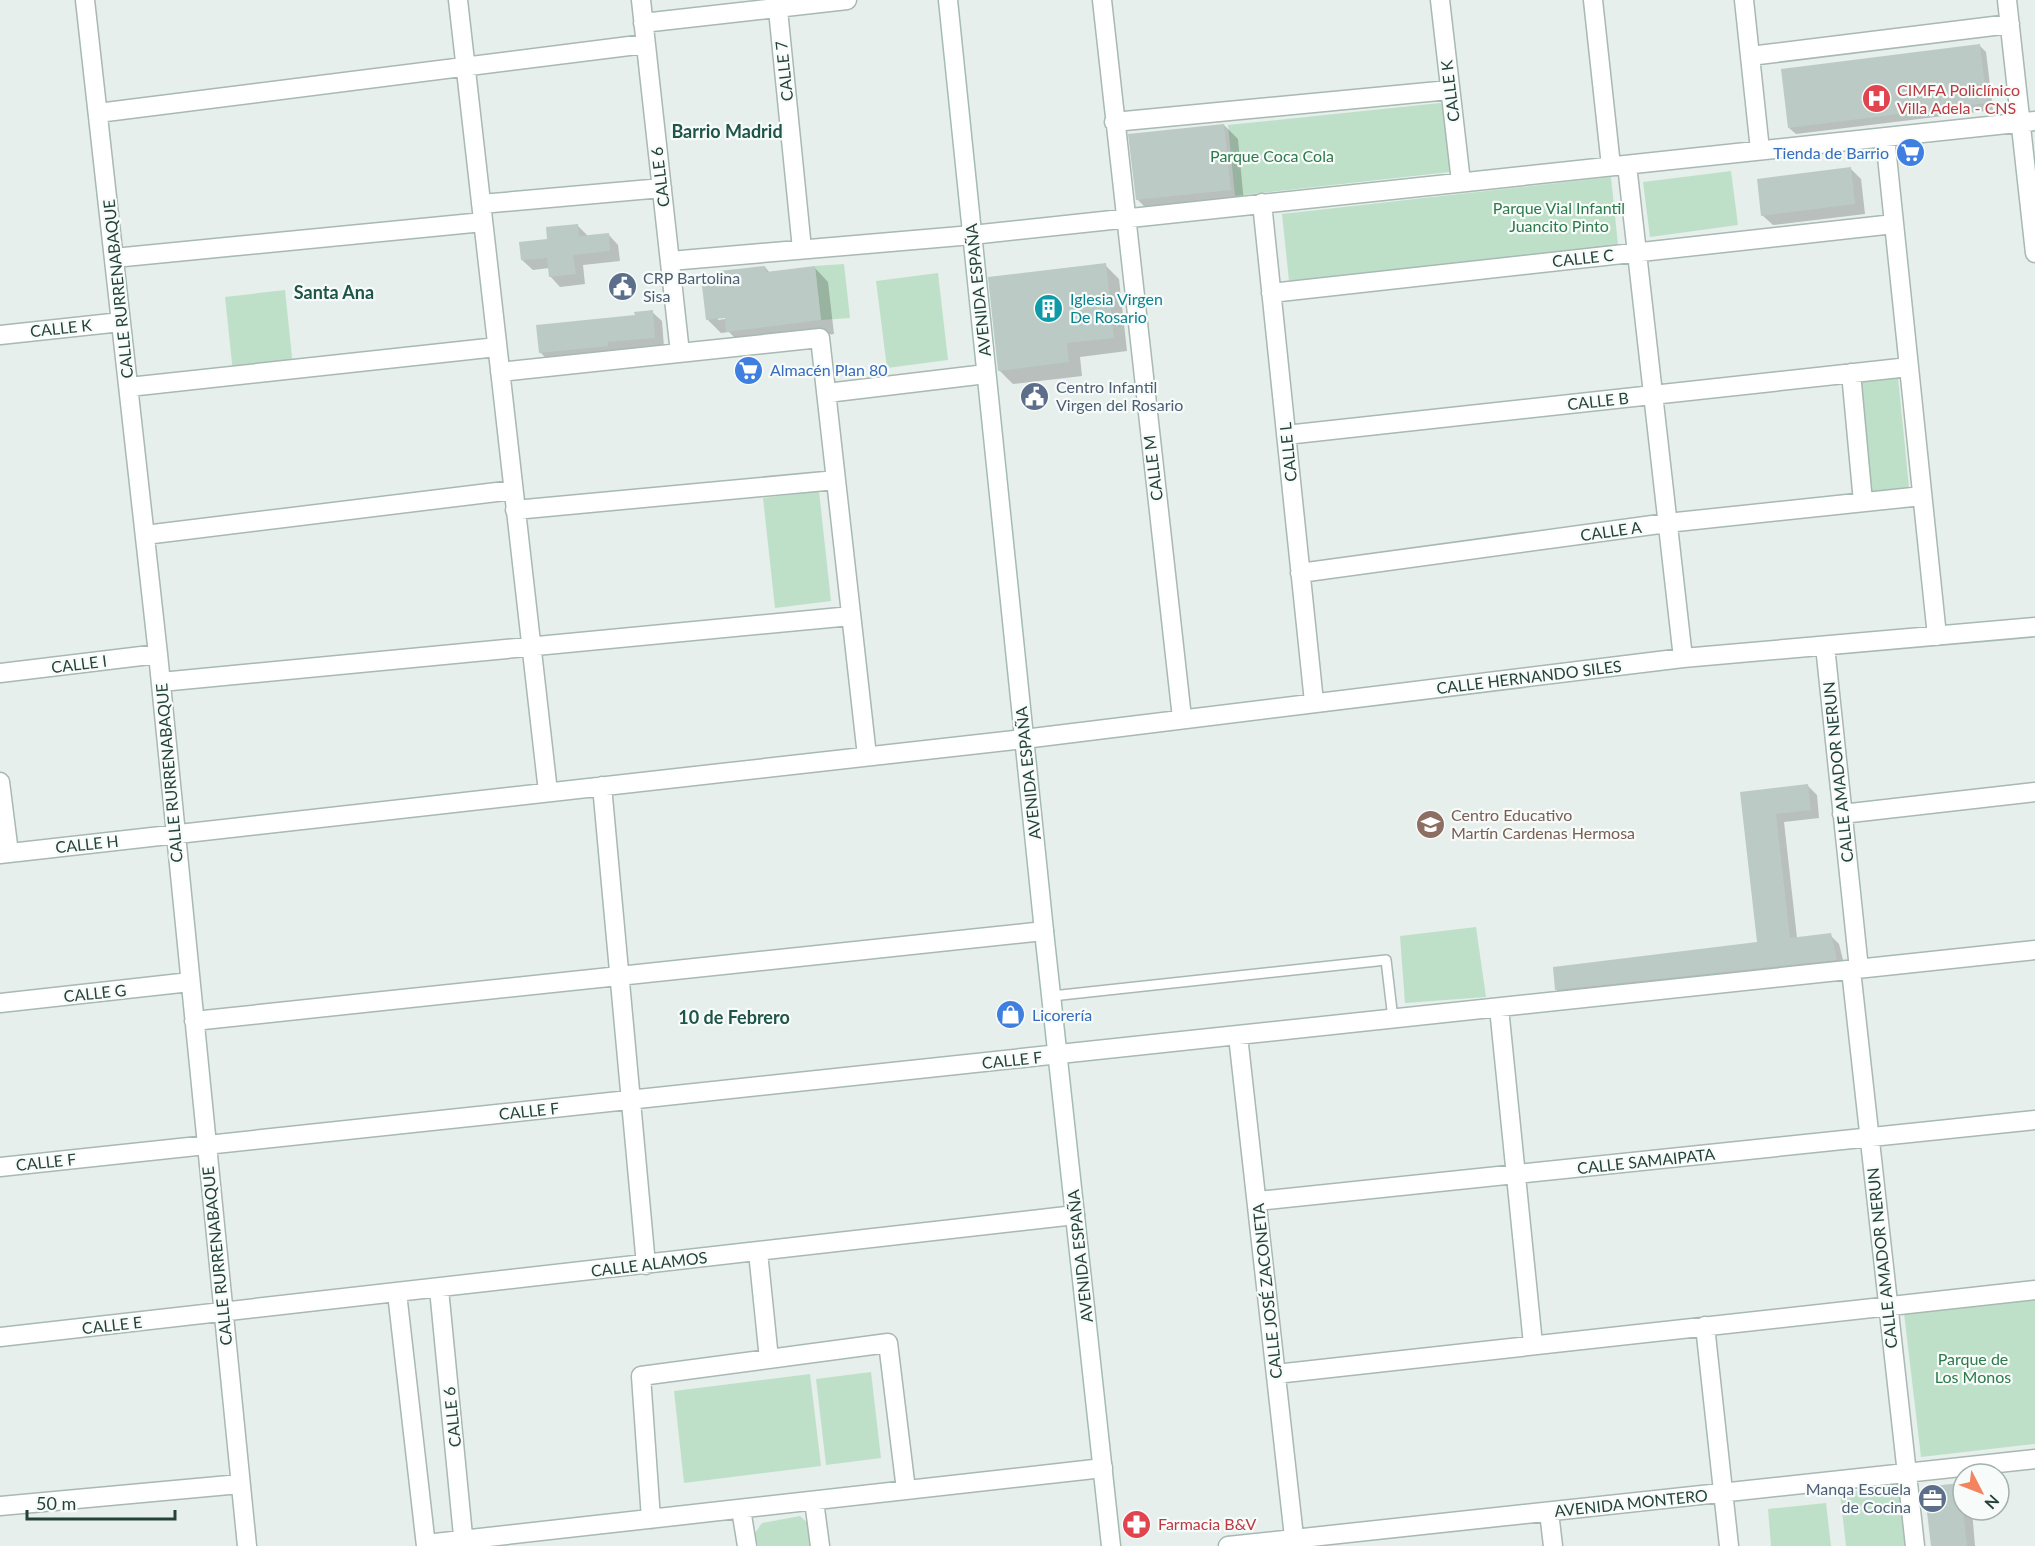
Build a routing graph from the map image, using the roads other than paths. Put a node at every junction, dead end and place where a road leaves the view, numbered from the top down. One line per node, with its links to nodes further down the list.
1 (85, 0): 18 (street, CALLE RURRENABAQUE)
2 (458, 0): 16 (street)
3 (641, 0): 12 (street, CALLE 6)
4 (848, 0): 11 (street)
5 (948, 0): 30 (street, AVENIDA ESPAÑA)
6 (1102, 0): 19 (street, CALLE M)
7 (1440, 0): 17 (street, CALLE K)
8 (1593, 0): 23 (street)
9 (1744, 0): 15 (street)
10 (2007, 0): 13 (street)
11 (778, 4): 12 (street); 31 (street, CALLE 7)
12 (643, 23): 14 (street, CALLE 6)
13 (2010, 24): 15 (street); 20 (street)
14 (645, 44): 16 (street); 25 (street, CALLE 6)
15 (1750, 56): 22 (street)
16 (465, 65): 18 (street); 27 (street)
17 (1449, 90): 19 (street); 24 (street, CALLE K)
18 (98, 113): 34 (street, CALLE RURRENABAQUE)
19 (1114, 122): 28 (street, CALLE M)
20 (2028, 122): 21 (street); 33 (street)
21 (1885, 137): 22 (street); 29 (street)
22 (1760, 150): 23 (street)
23 (1619, 166): 24 (street); 32 (street)
24 (1461, 182): 26 (street)
25 (662, 188): 27 (street); 35 (street, CALLE 6)
26 (1262, 203): 28 (street); 36 (street, CALLE L)
27 (482, 213): 34 (street); 39 (street)
28 (1124, 218): 30 (street); 67 (street, CALLE M)
29 (1894, 224): 32 (street, CALLE C); 41 (street)
30 (972, 235): 31 (street); 44 (street, AVENIDA ESPAÑA)
31 (802, 249): 35 (street)
32 (1636, 252): 36 (street, CALLE C); 47 (street)
33 (2035, 253)
34 (114, 258): 37 (street, CALLE RURRENABAQUE)
35 (670, 261): 40 (street, CALLE 6)
36 (1271, 293): 48 (street, CALLE L)
37 (121, 322): 38 (street, CALLE K); 45 (street, CALLE RURRENABAQUE)
38 (0, 335)
39 (497, 347): 42 (street); 45 (street)
40 (680, 353): 42 (street); 46 (street)
41 (1909, 367): 43 (street, CALLE B); 51 (street)
42 (500, 372): 50 (street)
43 (1851, 373): 47 (street, CALLE B); 52 (street)
44 (986, 374): 46 (street); 68 (street, AVENIDA ESPAÑA)
45 (129, 387): 55 (street, CALLE RURRENABAQUE)
46 (826, 393): 49 (street)
47 (1653, 395): 48 (street, CALLE B); 54 (street)
48 (1286, 435): 56 (street, CALLE L)
49 (836, 480): 53 (street); 57 (street)
50 (513, 490): 53 (street); 55 (street)
51 (1922, 496): 52 (street, CALLE A); 59 (street)
52 (1863, 502): 54 (street, CALLE A)
53 (515, 510): 60 (street)
54 (1667, 523): 56 (street, CALLE A); 63 (street)
55 (145, 535): 62 (street, CALLE RURRENABAQUE)
56 (1300, 573): 66 (street, CALLE L)
57 (851, 616): 60 (street); 69 (street)
58 (2035, 627): 59 (street, CALLE HERNANDO SILES)
59 (1937, 636): 61 (street, CALLE HERNANDO SILES)
60 (531, 646): 65 (street); 72 (street)
61 (1825, 646): 63 (street, CALLE HERNANDO SILES); 74 (street, CALLE AMADOR NERUN)
62 (158, 654): 64 (street, CALLE I); 65 (street, CALLE RURRENABAQUE)
63 (1683, 658): 66 (street, CALLE HERNANDO SILES)
64 (0, 673)
65 (161, 682): 75 (street, CALLE RURRENABAQUE)
66 (1314, 702): 67 (street, CALLE HERNANDO SILES)
67 (1182, 718): 68 (street, CALLE HERNANDO SILES)
68 (1024, 739): 69 (street, CALLE HERNANDO SILES); 77 (street, AVENIDA ESPAÑA)
69 (867, 756): 71 (street, CALLE HERNANDO SILES)
70 (0, 782): 76 (street)
71 (602, 786): 72 (street, CALLE H); 80 (street)
72 (548, 792): 75 (street, CALLE H)
73 (2035, 792): 74 (street)
74 (1842, 814): 79 (street, CALLE AMADOR NERUN)
75 (175, 834): 76 (street, CALLE H); 81 (street, CALLE RURRENABAQUE)
76 (4, 853)
77 (1044, 931): 80 (street); 82 (street, AVENIDA ESPAÑA)
78 (2035, 950): 79 (street, CALLE F)
79 (1855, 970): 84 (street, CALLE F); 91 (street, CALLE AMADOR NERUN)
80 (619, 976): 86 (street); 89 (street)
81 (190, 982): 83 (street, CALLE G); 86 (street, CALLE RURRENABAQUE)
82 (1052, 996): 85 (lane); 88 (street, AVENIDA ESPAÑA)
83 (0, 1003)
84 (1499, 1008): 85 (street, CALLE F); 94 (street)
85 (1393, 1019): 87 (street, CALLE F)
86 (194, 1021): 92 (street, CALLE RURRENABAQUE)
87 (1238, 1036): 88 (street, CALLE F); 95 (street, CALLE JOSÉ ZACONETA)
88 (1058, 1055): 89 (street, CALLE F); 96 (street, AVENIDA ESPAÑA)
89 (631, 1101): 92 (street, CALLE F); 98 (street)
90 (2035, 1120): 91 (street, CALLE SAMAIPATA)
91 (1869, 1138): 94 (street, CALLE SAMAIPATA); 102 (street, CALLE AMADOR NERUN)
92 (206, 1145): 93 (street, CALLE F); 103 (street, CALLE RURRENABAQUE)
93 (0, 1167)
94 (1516, 1174): 95 (street, CALLE SAMAIPATA); 106 (street)
95 (1258, 1201): 108 (street, CALLE JOSÉ ZACONETA)
96 (1075, 1215): 97 (street, CALLE ALAMOS); 110 (street, AVENIDA ESPAÑA)
97 (758, 1252): 98 (street, CALLE ALAMOS); 107 (street)
98 (646, 1265): 99 (street, CALLE ALAMOS)
99 (439, 1289): 101 (street, CALLE ALAMOS); 121 (street, CALLE 6)
100 (2035, 1290): 102 (street)
101 (397, 1293): 103 (street, CALLE ALAMOS); 122 (street)
102 (1888, 1306): 104 (street); 111 (street, CALLE AMADOR NERUN)
103 (223, 1314): 105 (street, CALLE E); 112 (street, CALLE RURRENABAQUE)
104 (1705, 1326): 106 (street); 114 (street)
105 (0, 1337)
106 (1533, 1344): 108 (street)
107 (769, 1359): 113 (street); 119 (street)
108 (1276, 1374): 120 (street, CALLE JOSÉ ZACONETA)
109 (2035, 1459): 111 (street, AVENIDA MONTERO)
110 (1102, 1468): 113 (street); 126 (street, AVENIDA ESPAÑA)
111 (1906, 1473): 114 (street, AVENIDA MONTERO); 130 (street, CALLE AMADOR NERUN)
112 (240, 1484): 116 (street); 123 (street, CALLE RURRENABAQUE)
113 (906, 1491): 115 (street)
114 (1722, 1493): 118 (street, AVENIDA MONTERO); 129 (street)
115 (814, 1501): 117 (street); 125 (street)
116 (0, 1506)
117 (741, 1509): 119 (street); 124 (street)
118 (1549, 1512): 120 (street, AVENIDA MONTERO); 128 (street)
119 (651, 1519): 121 (street)
120 (1294, 1542): 127 (street, AVENIDA MONTERO)
121 (464, 1543): 122 (street)
122 (426, 1545)
123 (247, 1546)
124 (747, 1546)
125 (820, 1546)
126 (1111, 1546)
127 (1228, 1546)
128 (1553, 1546)
129 (1729, 1546)
130 (1915, 1546)

